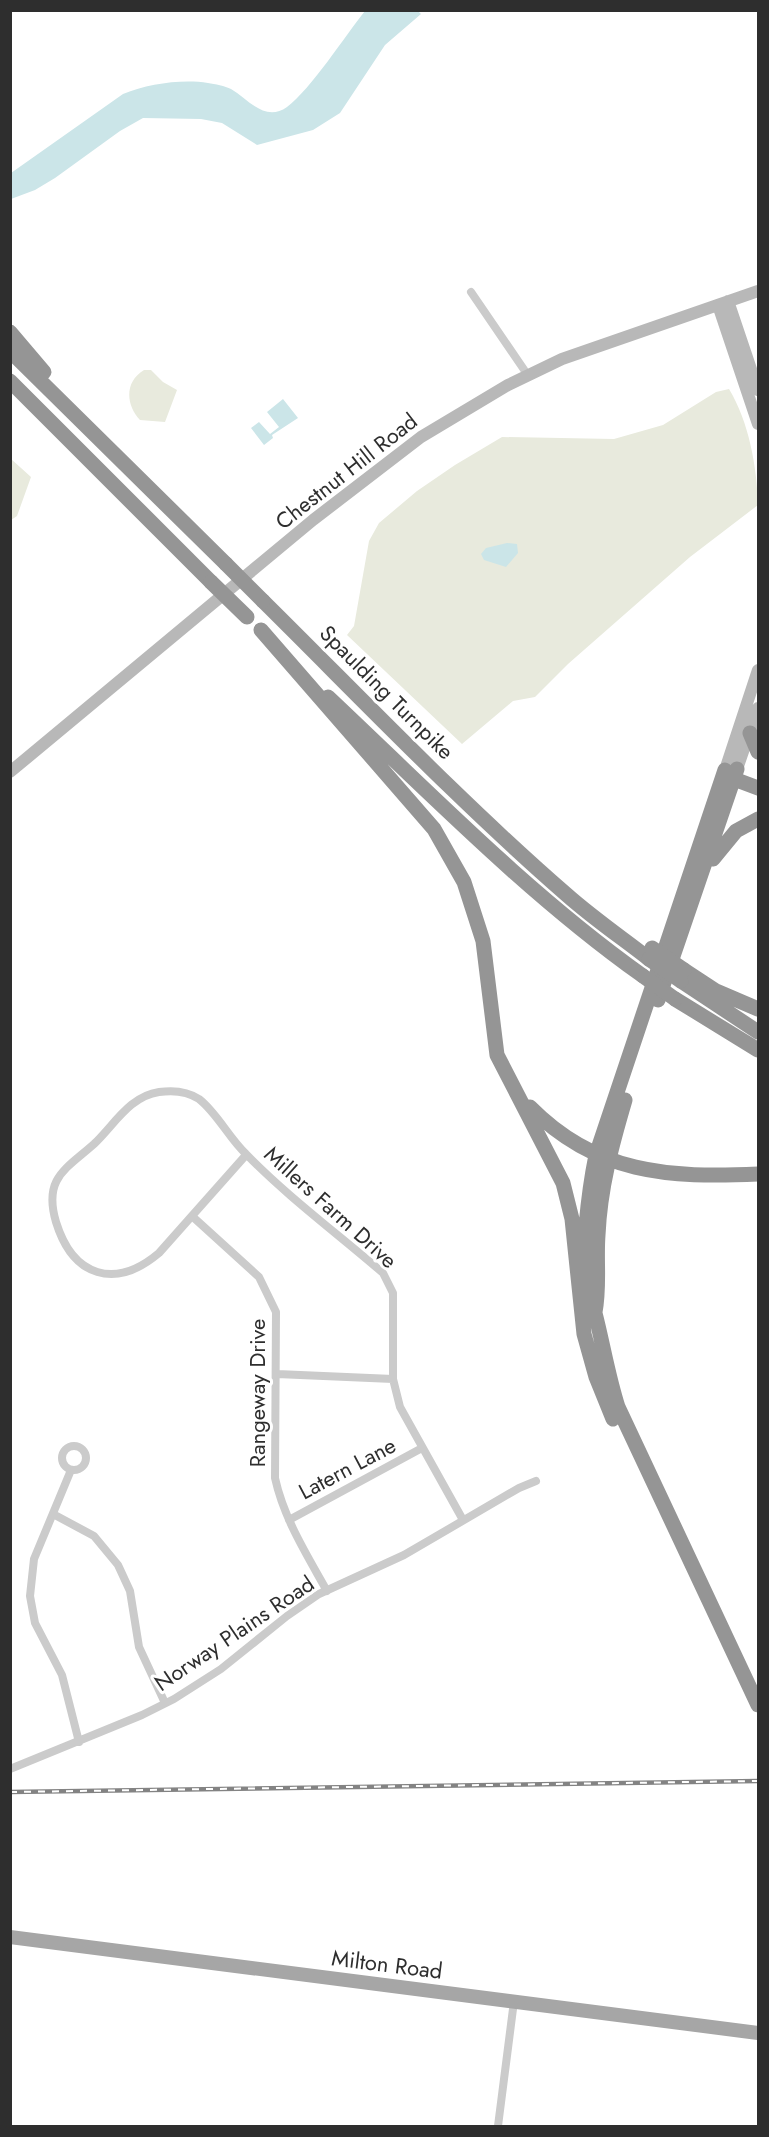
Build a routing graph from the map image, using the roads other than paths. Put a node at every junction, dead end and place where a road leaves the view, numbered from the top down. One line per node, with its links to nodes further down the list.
1 (759, 291): 3 (street, Chestnut Hill Road)
2 (471, 292): 6 (street)
3 (723, 303): 6 (street, Chestnut Hill Road); 8 (street); 9 (street)
4 (10, 332): 10 (highway)
5 (10, 351): 10 (highway, Spaulding Turnpike)
6 (527, 374): 16 (street, Chestnut Hill Road)
7 (10, 381): 11 (highway, Spaulding Turnpike, bridge)
8 (759, 390)
9 (759, 424)
10 (106, 446): 22 (highway, Spaulding Turnpike, bridge)
11 (261, 630): 25 (highway, Spaulding Turnpike, bridge); 26 (highway)
12 (759, 670): 17 (street)
13 (759, 708): 14 (street)
14 (750, 733): 15 (highway); 17 (street)
15 (759, 752)
16 (10, 772)
17 (732, 773): 18 (highway); 19 (highway); 21 (highway); 28 (highway)
18 (759, 777)
19 (759, 788)
20 (759, 819): 21 (highway)
21 (692, 902): 28 (highway)
22 (683, 975): 23 (highway); 24 (highway, Spaulding Turnpike)
23 (759, 1009)
24 (759, 1032)
25 (759, 1050)
26 (514, 1090): 28 (highway); 33 (highway)
27 (246, 1155): 30 (street, Millers Farm Drive); 30 (street, Millers Farm Drive); 32 (street, Millers Farm Drive)
28 (602, 1157): 29 (highway); 33 (highway)
29 (759, 1174)
30 (193, 1217): 31 (street, Rangeway Drive)
31 (277, 1374): 32 (street); 38 (street, Rangeway Drive)
32 (393, 1379): 34 (street, Millers Farm Drive)
33 (631, 1436): 42 (highway)
34 (422, 1448): 38 (street, Latern Lane); 39 (street, Millers Farm Drive)
35 (71, 1470): 37 (street)
36 (536, 1481): 39 (street, Norway Plains Road)
37 (53, 1514): 41 (street); 43 (street)
38 (289, 1520): 40 (street, Rangeway Drive)
39 (463, 1520): 40 (street, Norway Plains Road)
40 (327, 1591): 41 (street, Norway Plains Road)
41 (165, 1703): 43 (street, Norway Plains Road)
42 (759, 1705)
43 (79, 1742): 44 (street, Norway Plains Road)
44 (10, 1769)
45 (10, 1937): 46 (main road, Milton Road)
46 (514, 2001): 47 (main road, Milton Road); 48 (street)
47 (759, 2033)
48 (498, 2127)

